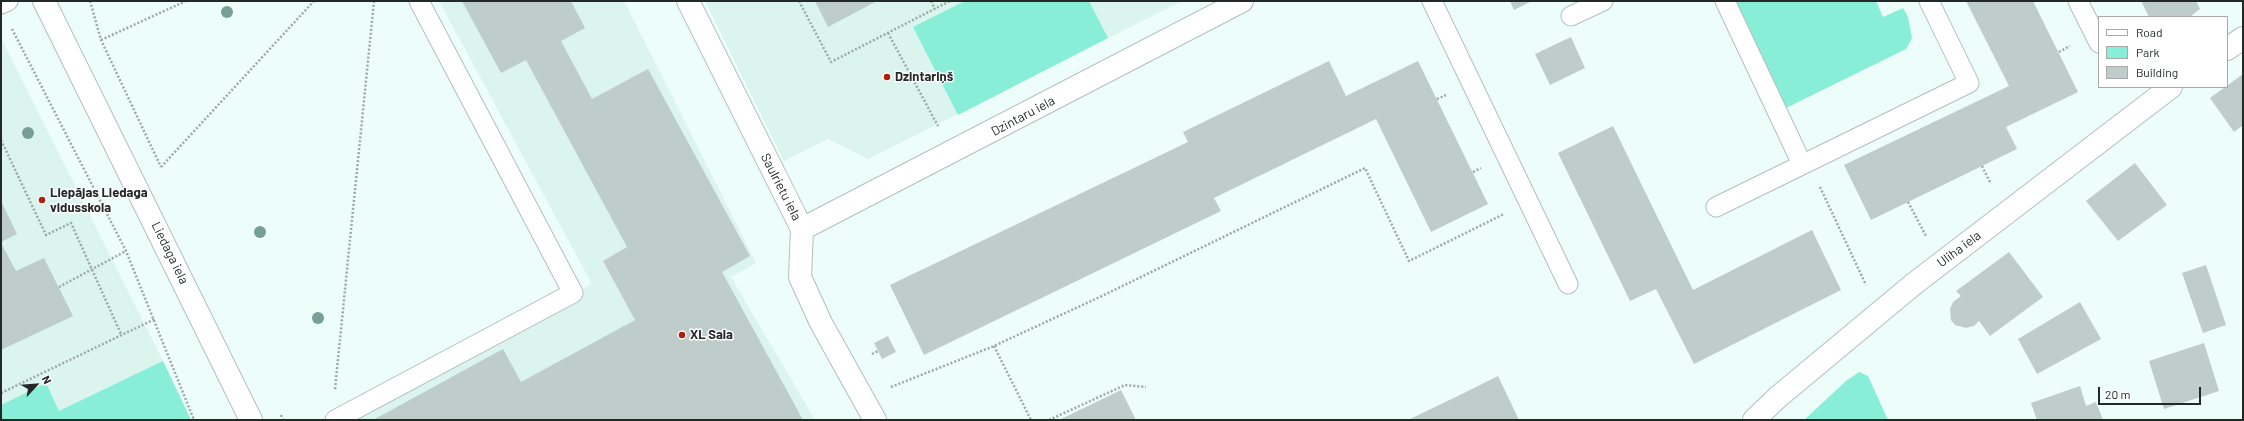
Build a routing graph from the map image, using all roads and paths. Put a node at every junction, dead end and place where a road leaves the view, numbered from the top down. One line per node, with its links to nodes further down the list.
1 (8, 1): 18 (lane)
2 (44, 1): 56 (street, Liedaga iela)
3 (90, 1): 24 (path)
4 (186, 1): 24 (path)
5 (314, 1): 32 (path)
6 (374, 1): 53 (path)
7 (419, 1): 58 (lane)
8 (688, 1): 38 (street, Saulrietu iela)
9 (800, 1): 22 (path)
10 (931, 1): 19 (path)
11 (950, 1): 19 (path)
12 (1432, 1): 35 (lane)
13 (1603, 1): 20 (lane)
14 (1725, 1): 30 (lane)
15 (1929, 1): 30 (lane)
16 (2078, 1): 25 (lane)
17 (1240, 2): 38 (street, Dzintaru iela)
18 (1, 4)
19 (935, 9): 22 (path)
20 (1571, 16)
21 (11, 28): 40 (path)
22 (888, 33): 28 (path)
23 (2243, 38): 26 (street)
24 (101, 40): 32 (path)
25 (2098, 41)
26 (2228, 48)
27 (2170, 88): 62 (street, Uliha iela)
28 (940, 131)
29 (1, 140): 41 (path)
30 (1805, 162): 37 (lane); 43 (path)
31 (1982, 166): 34 (path)
32 (161, 167): 33 (path)
33 (164, 174)
34 (1991, 184)
35 (1528, 202): 42 (lane); 47 (path)
36 (1908, 202): 39 (path)
37 (1716, 207)
38 (802, 229): 59 (street, Saulrietu iela)
39 (1926, 236)
40 (126, 251): 41 (path); 45 (path)
41 (92, 268): 44 (path); 46 (path)
42 (1568, 284)
43 (1866, 286)
44 (59, 287)
45 (154, 319): 46 (path); 55 (path)
46 (122, 334): 52 (path)
47 (994, 346): 50 (path); 60 (path)
48 (878, 351): 49 (path)
49 (872, 354)
50 (891, 387)
51 (1146, 388): 61 (path)
52 (1, 393)
53 (334, 396)
54 (280, 413): 57 (path)
55 (194, 420)
56 (251, 420)
57 (283, 420)
58 (334, 420)
59 (875, 420)
60 (1030, 420)
61 (1049, 420)
62 (1754, 420)

